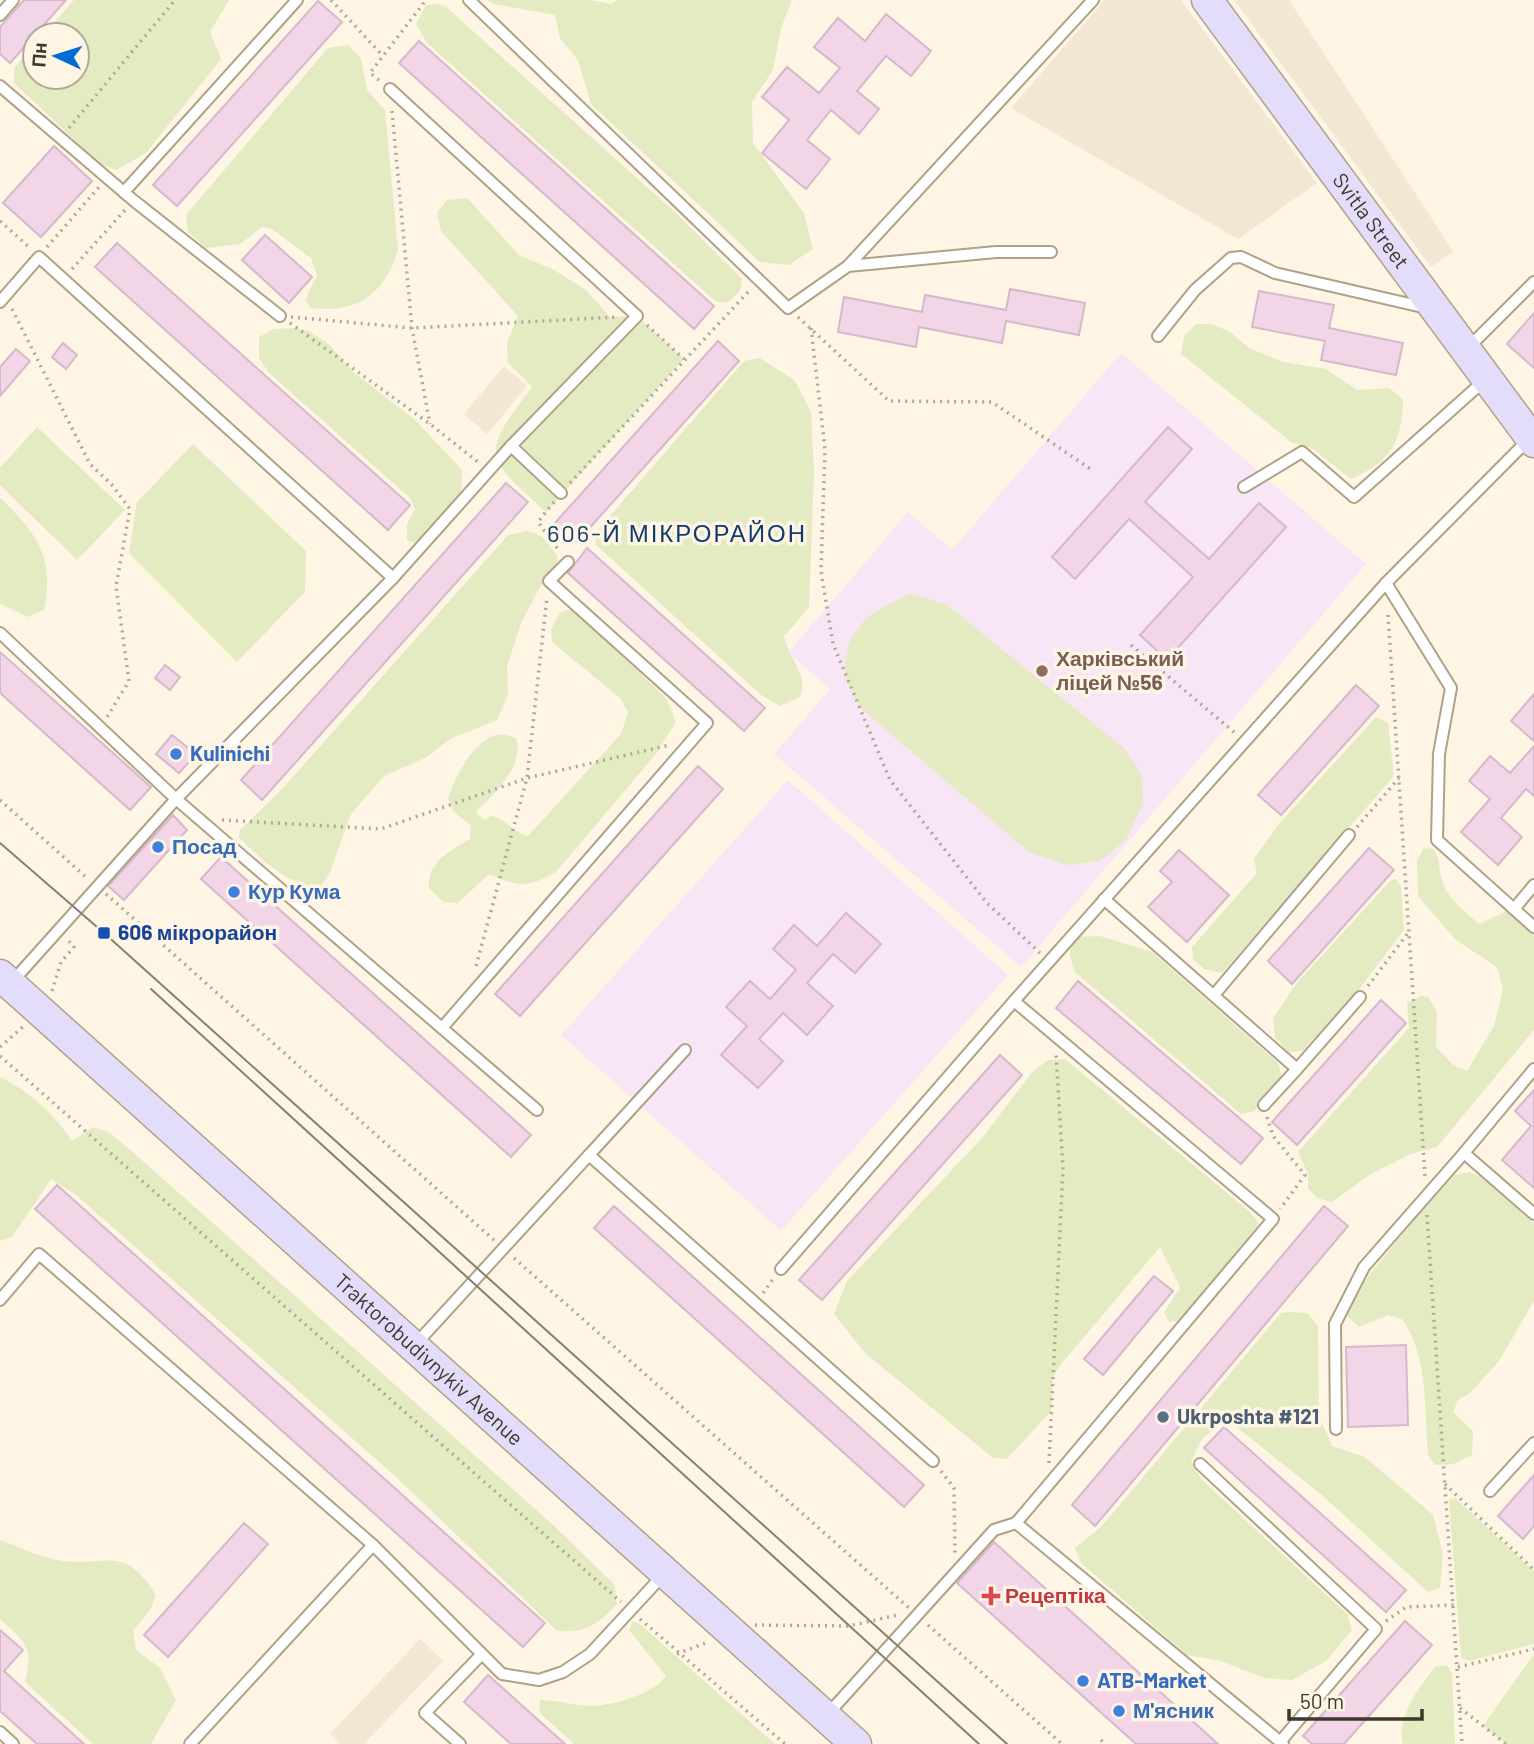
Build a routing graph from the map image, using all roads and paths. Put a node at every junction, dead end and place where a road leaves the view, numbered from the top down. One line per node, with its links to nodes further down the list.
1 (13, 0): 9 (lane)
2 (175, 0): 13 (path)
3 (297, 0): 15 (lane)
4 (331, 0): 10 (path)
5 (426, 0): 10 (path)
6 (469, 0): 22 (lane)
7 (1093, 0): 20 (lane)
8 (1207, 0): 26 (main road, Svitla Street)
9 (0, 15)
10 (383, 56): 12 (path)
11 (0, 86): 13 (lane)
12 (390, 89): 28 (lane); 29 (path)
13 (61, 138): 14 (lane)
14 (107, 178): 15 (lane); 19 (path)
15 (124, 192): 16 (lane)
16 (133, 200): 21 (path); 27 (lane)
17 (0, 221): 19 (path)
18 (1051, 252): 20 (lane)
19 (39, 257): 21 (lane); 24 (lane)
20 (848, 267): 25 (lane)
21 (64, 279): 43 (lane)
22 (760, 281): 25 (lane); 33 (path)
23 (1534, 282): 32 (lane)
24 (4, 298): 48 (path)
25 (788, 308): 30 (path)
26 (1437, 311): 31 (lane); 32 (main road, Svitla Street)
27 (280, 316): 29 (path); 35 (path)
28 (637, 316): 29 (path); 33 (path); 37 (lane)
29 (412, 328): 35 (path)
30 (811, 328): 39 (path); 64 (path)
31 (1158, 337)
32 (1466, 350): 34 (main road, Svitla Street)
33 (684, 359): 41 (path)
34 (1487, 378): 36 (main road, Svitla Street); 40 (lane)
35 (430, 424): 38 (path)
36 (1533, 438): 45 (lane)
37 (511, 446): 38 (lane); 41 (lane)
38 (488, 470): 43 (lane)
39 (1092, 470)
40 (1244, 486)
41 (561, 493): 42 (path)
42 (568, 562): 44 (lane)
43 (393, 578): 53 (lane)
44 (549, 582): 49 (lane); 51 (path)
45 (1386, 583): 50 (lane); 52 (path); 60 (lane)
46 (0, 633): 48 (lane)
47 (1131, 645): 50 (path)
48 (101, 728): 53 (lane)
49 (692, 740): 51 (path); 68 (lane)
50 (1245, 741): 59 (lane)
51 (527, 778): 55 (path); 68 (path)
52 (1399, 778): 56 (path); 63 (path)
53 (176, 799): 55 (lane); 58 (lane)
54 (0, 800): 58 (path)
55 (199, 818): 72 (lane)
56 (1349, 835): 66 (lane)
57 (1534, 884): 60 (lane)
58 (97, 887): 62 (lane); 86 (path)
59 (1104, 899): 64 (lane); 66 (lane)
60 (1514, 909): 61 (lane)
61 (1534, 928)
62 (58, 930): 65 (lane); 70 (path)
63 (1409, 932): 67 (path); 83 (path)
64 (1048, 961): 69 (lane)
65 (5, 979): 90 (main road, Traktorobudivnykiv Avenue)
66 (1214, 995): 77 (lane)
67 (1360, 997): 77 (lane)
68 (467, 999): 72 (lane)
69 (1014, 1000): 73 (lane); 87 (lane)
70 (49, 1003)
71 (26, 1024): 74 (path)
72 (442, 1028): 80 (lane)
73 (1055, 1035): 85 (lane); 96 (path)
74 (0, 1047)
75 (685, 1050): 82 (lane)
76 (0, 1056): 104 (path)
77 (1297, 1069): 79 (lane)
78 (1534, 1069): 81 (lane)
79 (1264, 1105): 85 (path)
80 (537, 1110)
81 (1464, 1153): 83 (lane); 84 (lane)
82 (589, 1155): 86 (lane); 89 (lane)
83 (1426, 1197): 91 (lane); 95 (path)
84 (1534, 1214)
85 (1273, 1219): 96 (lane)
86 (503, 1248): 90 (lane); 106 (path)
87 (780, 1269): 89 (path)
88 (0, 1300): 99 (lane)
89 (755, 1303): 93 (lane)
90 (413, 1347): 102 (main road, Traktorobudivnykiv Avenue)
91 (1336, 1429)
92 (1534, 1443): 97 (lane)
93 (933, 1461): 101 (path)
94 (1200, 1464): 107 (lane)
95 (1445, 1484): 100 (path); 103 (path)
96 (1048, 1485): 98 (lane)
97 (1490, 1491)
98 (1016, 1523): 101 (lane); 116 (lane)
99 (373, 1545): 111 (lane); 118 (lane)
100 (1534, 1570)
101 (955, 1573): 105 (lane)
102 (664, 1574): 104 (lane); 114 (main road, Traktorobudivnykiv Avenue)
103 (1454, 1605): 107 (path); 112 (path)
104 (630, 1610): 110 (path); 111 (lane)
105 (917, 1615): 114 (lane); 122 (path)
106 (750, 1627)
107 (1376, 1629): 116 (lane)
108 (716, 1639): 110 (path)
109 (1534, 1649): 112 (path)
110 (677, 1654): 120 (path)
111 (480, 1656): 119 (lane)
112 (1458, 1667): 113 (path)
113 (1460, 1708): 123 (path); 124 (path)
114 (825, 1717): 121 (main road, Traktorobudivnykiv Avenue)
115 (0, 1732): 117 (lane)
116 (1281, 1743)
117 (13, 1744)
118 (190, 1744)
119 (460, 1744)
120 (785, 1744)
121 (856, 1744)
122 (1062, 1744)
123 (1462, 1744)
124 (1506, 1744)

